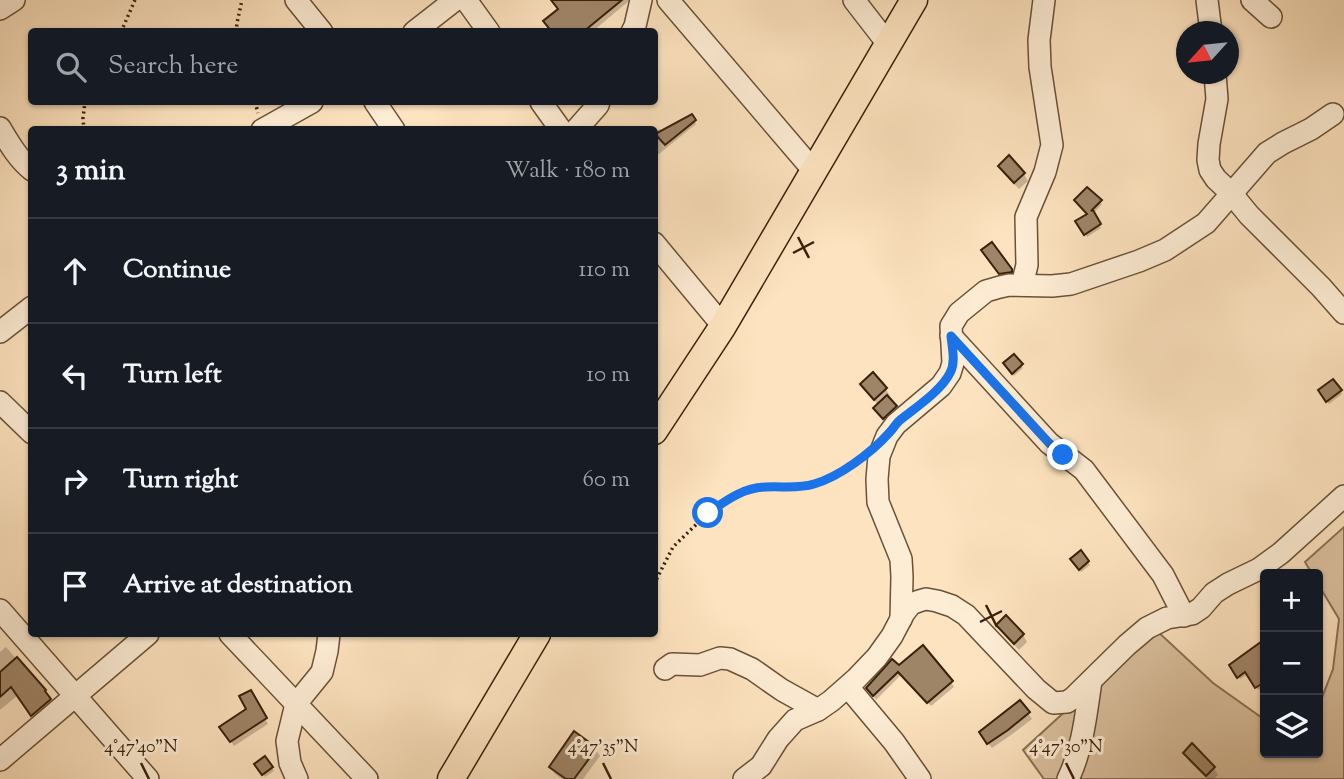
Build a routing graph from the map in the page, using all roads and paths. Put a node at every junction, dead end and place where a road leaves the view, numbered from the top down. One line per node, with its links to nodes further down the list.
1 (14, 0): 14 (street)
2 (135, 0): 17 (path)
3 (242, 0): 18 (path)
4 (296, 0): 19 (street)
5 (455, 0): 20 (street)
6 (467, 0): 21 (street)
7 (641, 0): 22 (street)
8 (668, 0): 38 (street)
9 (854, 0): 23 (street)
10 (915, 0): 23 (main road)
11 (1044, 0): 41 (street)
12 (1207, 0): 16 (street)
13 (1252, 0): 15 (street)
14 (0, 9)
15 (1271, 17)
16 (1210, 21)
17 (123, 28)
18 (236, 28)
19 (319, 28)
20 (419, 28)
21 (486, 28)
22 (634, 28)
23 (888, 44): 38 (main road)
24 (1215, 84): 39 (street)
25 (85, 105): 31 (path)
26 (307, 105): 32 (street)
27 (377, 105): 33 (street)
28 (543, 105): 34 (street)
29 (598, 105): 35 (street)
30 (1334, 114): 39 (street)
31 (84, 126)
32 (269, 126)
33 (391, 126)
34 (558, 126)
35 (580, 126)
36 (0, 128): 37 (street)
37 (28, 167)
38 (813, 170): 44 (main road)
39 (1231, 193): 41 (street); 43 (street)
40 (658, 248): 44 (street)
41 (1022, 285): 46 (street)
42 (28, 310): 45 (street)
43 (1344, 313)
44 (723, 326): 48 (main road)
45 (0, 332)
46 (951, 336): 50 (street); 56 (street)
47 (0, 402): 49 (street)
48 (658, 425)
49 (28, 429)
50 (888, 434): 52 (street); 53 (path)
51 (1344, 496): 56 (street)
52 (901, 559): 54 (street); 57 (street)
53 (658, 576)
54 (937, 601): 57 (street); 63 (street)
55 (0, 610): 65 (street)
56 (1184, 616): 63 (street)
57 (901, 619): 64 (street)
58 (144, 637): 65 (street)
59 (233, 637): 66 (street)
60 (329, 637): 66 (street)
61 (535, 637): 72 (main road)
62 (665, 669): 67 (street)
63 (1091, 681): 75 (street)
64 (848, 687): 67 (street); 74 (street)
65 (74, 696): 68 (street); 69 (street)
66 (296, 704): 70 (street); 71 (street)
67 (818, 710): 73 (street)
68 (0, 760)
69 (148, 779)
70 (297, 779)
71 (367, 779)
72 (451, 779)
73 (744, 779)
74 (920, 779)
75 (1068, 779)

